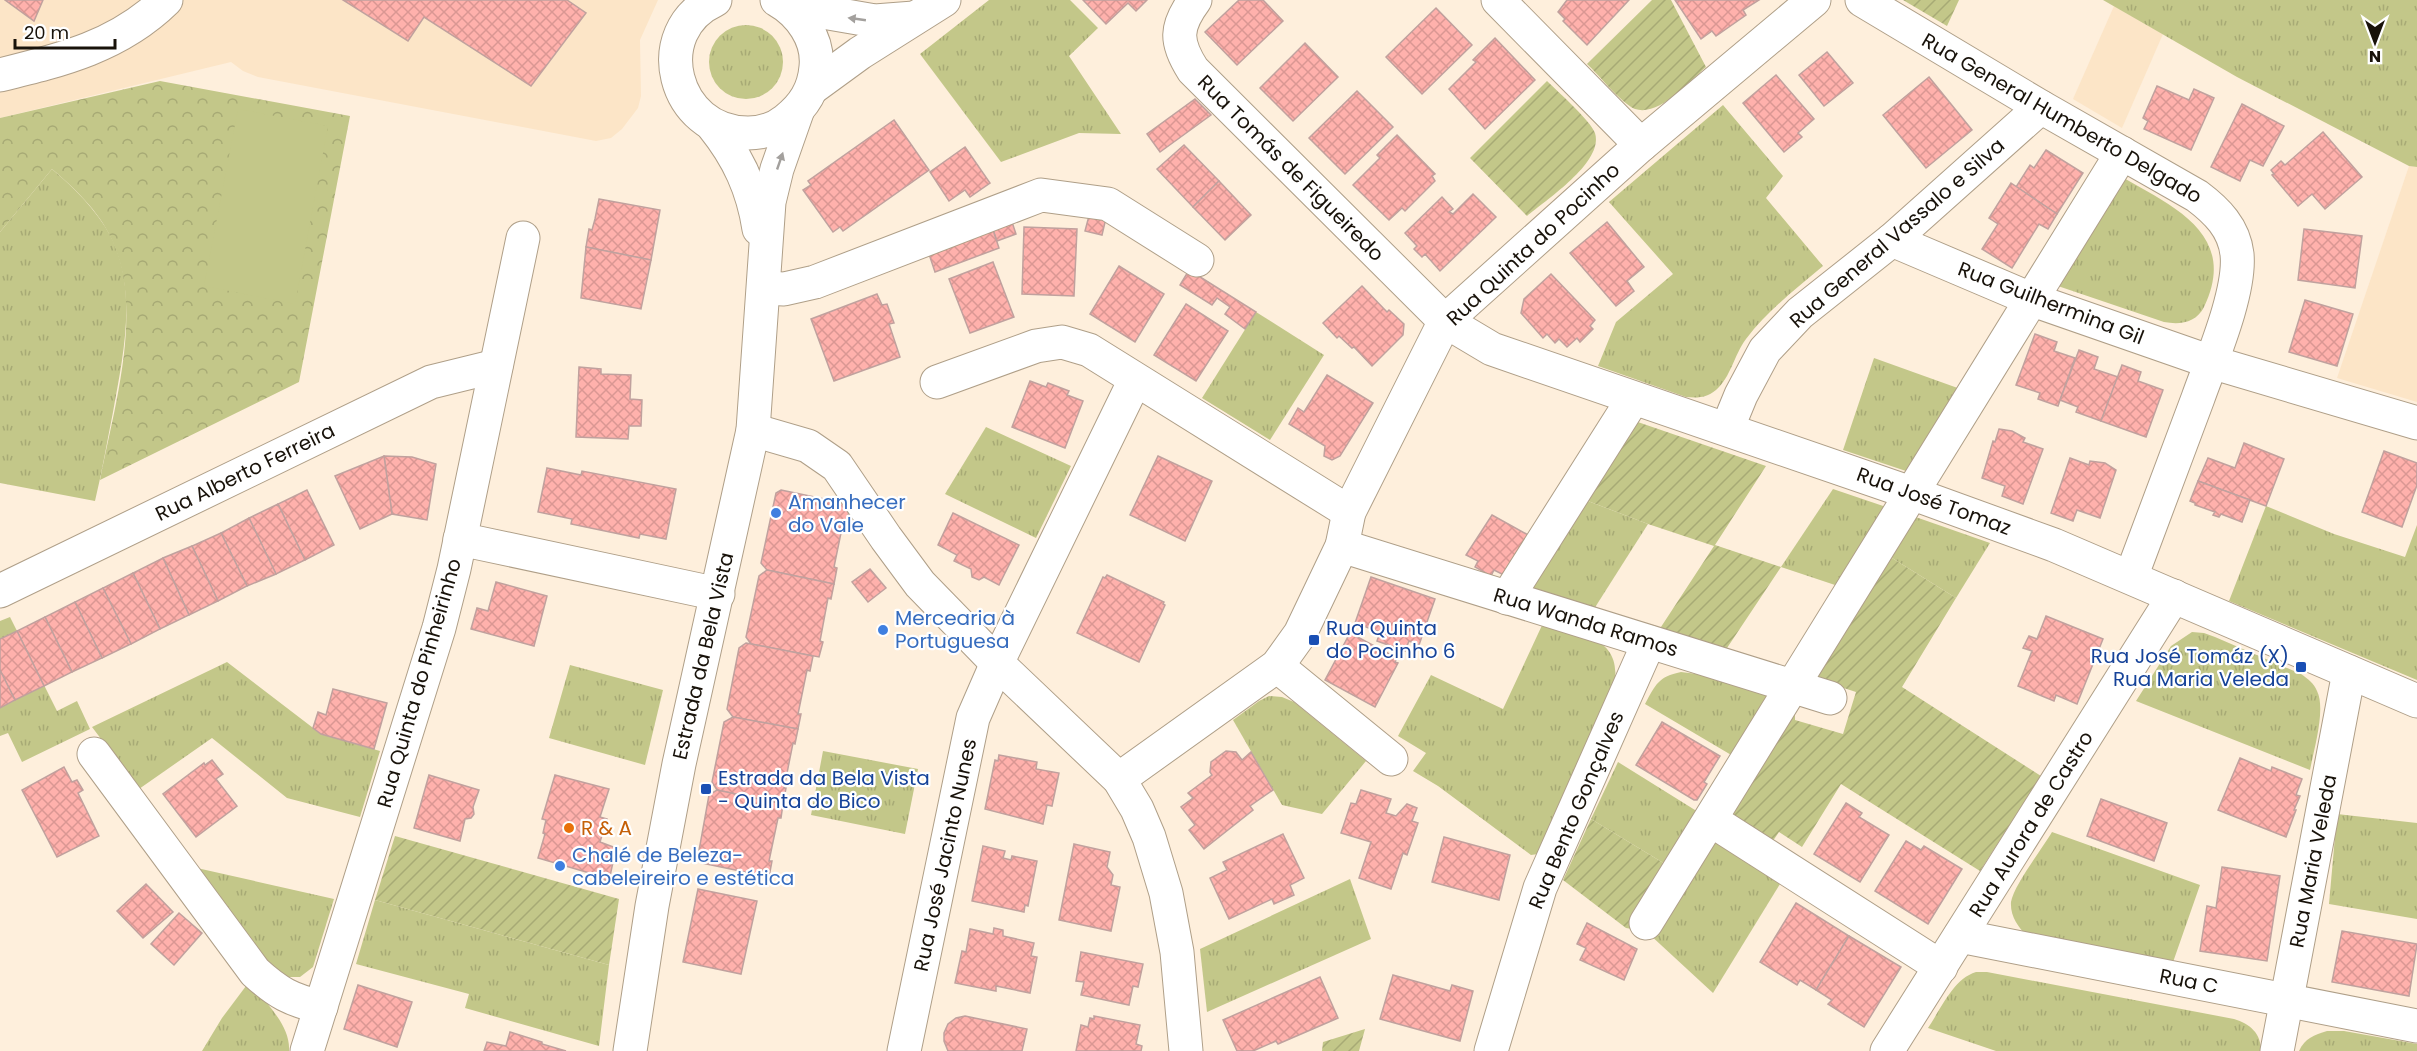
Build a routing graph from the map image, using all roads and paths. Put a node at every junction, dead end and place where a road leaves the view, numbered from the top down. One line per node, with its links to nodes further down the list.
1 (166, 0): 11 (street)
2 (715, 0): 9 (street)
3 (944, 0): 10 (street)
4 (1195, 0): 22 (street, Rua Tomás de Figueiredo)
5 (1497, 0): 15 (street)
6 (1814, 0): 15 (street, Rua Quinta do Pocinho)
7 (1862, 0): 13 (street, Rua General Humberto Delgado)
8 (782, 3): 10 (street, one-way to 8); 12 (street)
9 (691, 10): 14 (street)
10 (915, 18): 12 (street)
11 (0, 75)
12 (805, 100): 14 (street); 20 (street, one-way to 12)
13 (2042, 107): 16 (street, Rua General Humberto Delgado); 18 (street, Rua General Vassalo e Silva)
14 (713, 126): 20 (street)
15 (1641, 145): 22 (street, Rua Quinta do Pocinho)
16 (2122, 153): 21 (street); 23 (street, Rua General Humberto Delgado)
17 (523, 238): 24 (street, Rua Quinta do Pinheirinho)
18 (1892, 240): 21 (street, Rua Guilhermina Gil); 29 (street, Rua General Vassalo e Silva)
19 (1197, 260): 20 (street)
20 (764, 274): 30 (street, Estrada da Bela Vista)
21 (2033, 300): 23 (street, Rua Guilhermina Gil); 31 (street)
22 (1445, 321): 27 (street, Rua José Tomaz); 32 (street, Rua Quinta do Pocinho)
23 (2211, 362): 28 (street); 35 (street, Rua General Humberto Delgado)
24 (496, 366): 33 (street, Rua Quinta do Pinheirinho); 36 (street, Rua Alberto Ferreira)
25 (1135, 380): 26 (street); 32 (street); 41 (street, Rua José Jacinto Nunes)
26 (937, 382)
27 (1633, 399): 29 (street, Rua José Tomaz); 39 (street)
28 (2417, 423)
29 (1727, 429): 31 (street, Rua José Tomaz)
30 (753, 430): 37 (street, Estrada da Bela Vista); 41 (street)
31 (1911, 493): 35 (street, Rua José Tomaz); 44 (street)
32 (1349, 512): 34 (street, Rua Quinta do Pocinho)
33 (460, 540): 37 (street); 55 (street, Rua Quinta do Pinheirinho)
34 (1342, 546): 39 (street, Rua Wanda Ramos); 42 (street, Rua Quinta do Pocinho)
35 (2131, 578): 38 (street, Rua José Tomaz)
36 (0, 591)
37 (718, 594): 58 (street, Estrada da Bela Vista)
38 (2174, 596): 43 (street, Rua José Tomaz); 52 (street, Rua Aurora de Castro)
39 (1507, 598): 40 (street, Rua Wanda Ramos)
40 (1649, 642): 44 (street, Rua Wanda Ramos); 61 (street, Rua Bento Gonçalves)
41 (997, 663): 49 (street); 59 (street, Rua José Jacinto Nunes)
42 (1277, 666): 48 (street); 49 (street, Rua Quinta do Pocinho)
43 (2349, 672): 46 (street, Rua José Tomaz); 54 (street, Rua Maria Veleda)
44 (1792, 686): 45 (street, Rua Wanda Ramos); 50 (street)
45 (1830, 698)
46 (2417, 701)
47 (94, 754): 55 (street)
48 (1391, 759)
49 (1119, 778): 60 (street)
50 (1711, 820): 51 (street); 53 (street)
51 (1646, 923)
52 (1960, 936): 53 (street, Rua Aurora de Castro); 54 (street, Rua C)
53 (1941, 967): 62 (street, Rua Aurora de Castro)
54 (2286, 1000): 56 (street, Rua C); 63 (street, Rua Maria Veleda)
55 (321, 1007): 57 (street, Rua Quinta do Pinheirinho)
56 (2417, 1026)
57 (307, 1051)
58 (630, 1051)
59 (904, 1051)
60 (1186, 1051)
61 (1491, 1051)
62 (1887, 1051)
63 (2277, 1051)

